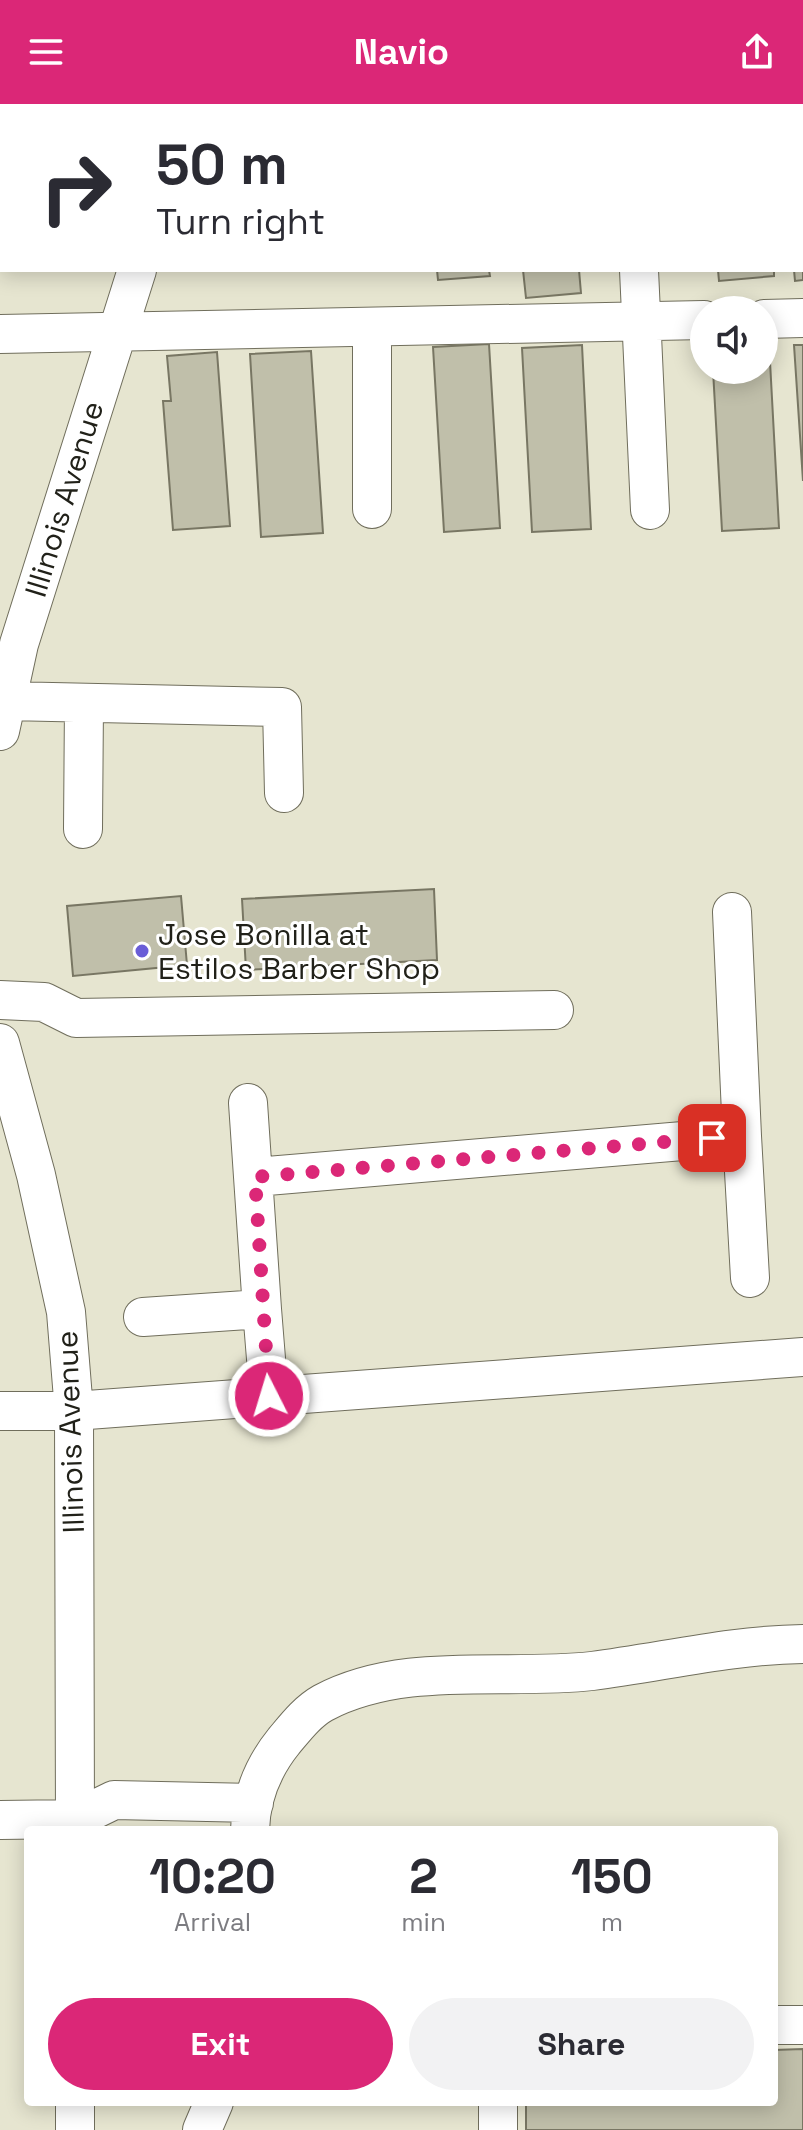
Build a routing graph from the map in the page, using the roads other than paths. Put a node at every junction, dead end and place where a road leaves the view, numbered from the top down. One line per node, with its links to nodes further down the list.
1 (136, 272): 8 (street, Illinois Avenue)
2 (639, 272): 6 (street)
3 (803, 318): 4 (street)
4 (778, 319)
5 (690, 320): 6 (street)
6 (639, 321): 7 (street); 11 (street)
7 (372, 327): 8 (street); 10 (street)
8 (117, 333): 9 (street); 13 (street, Illinois Avenue)
9 (0, 334)
10 (372, 509)
11 (650, 510)
12 (84, 703): 13 (street); 14 (street); 15 (street)
13 (3, 716)
14 (284, 793)
15 (83, 829)
16 (732, 912): 21 (street)
17 (0, 1000): 18 (street)
18 (554, 1010)
19 (0, 1043): 29 (street, Illinois Avenue)
20 (248, 1103): 22 (street)
21 (742, 1136): 22 (street); 23 (street)
22 (255, 1177): 24 (street)
23 (750, 1278)
24 (262, 1309): 25 (street); 27 (street)
25 (143, 1317)
26 (803, 1357): 27 (street)
27 (269, 1396): 29 (street)
28 (0, 1411): 29 (street)
29 (74, 1411): 33 (street, Illinois Avenue)
30 (803, 1644): 31 (street)
31 (252, 1816): 33 (street)
32 (0, 1820): 33 (street)
33 (78, 1826)
34 (778, 2025): 35 (street)
35 (803, 2025)
36 (75, 2106): 39 (street)
37 (212, 2106): 40 (street)
38 (498, 2106): 41 (street)
39 (75, 2130)
40 (202, 2130)
41 (498, 2130)

